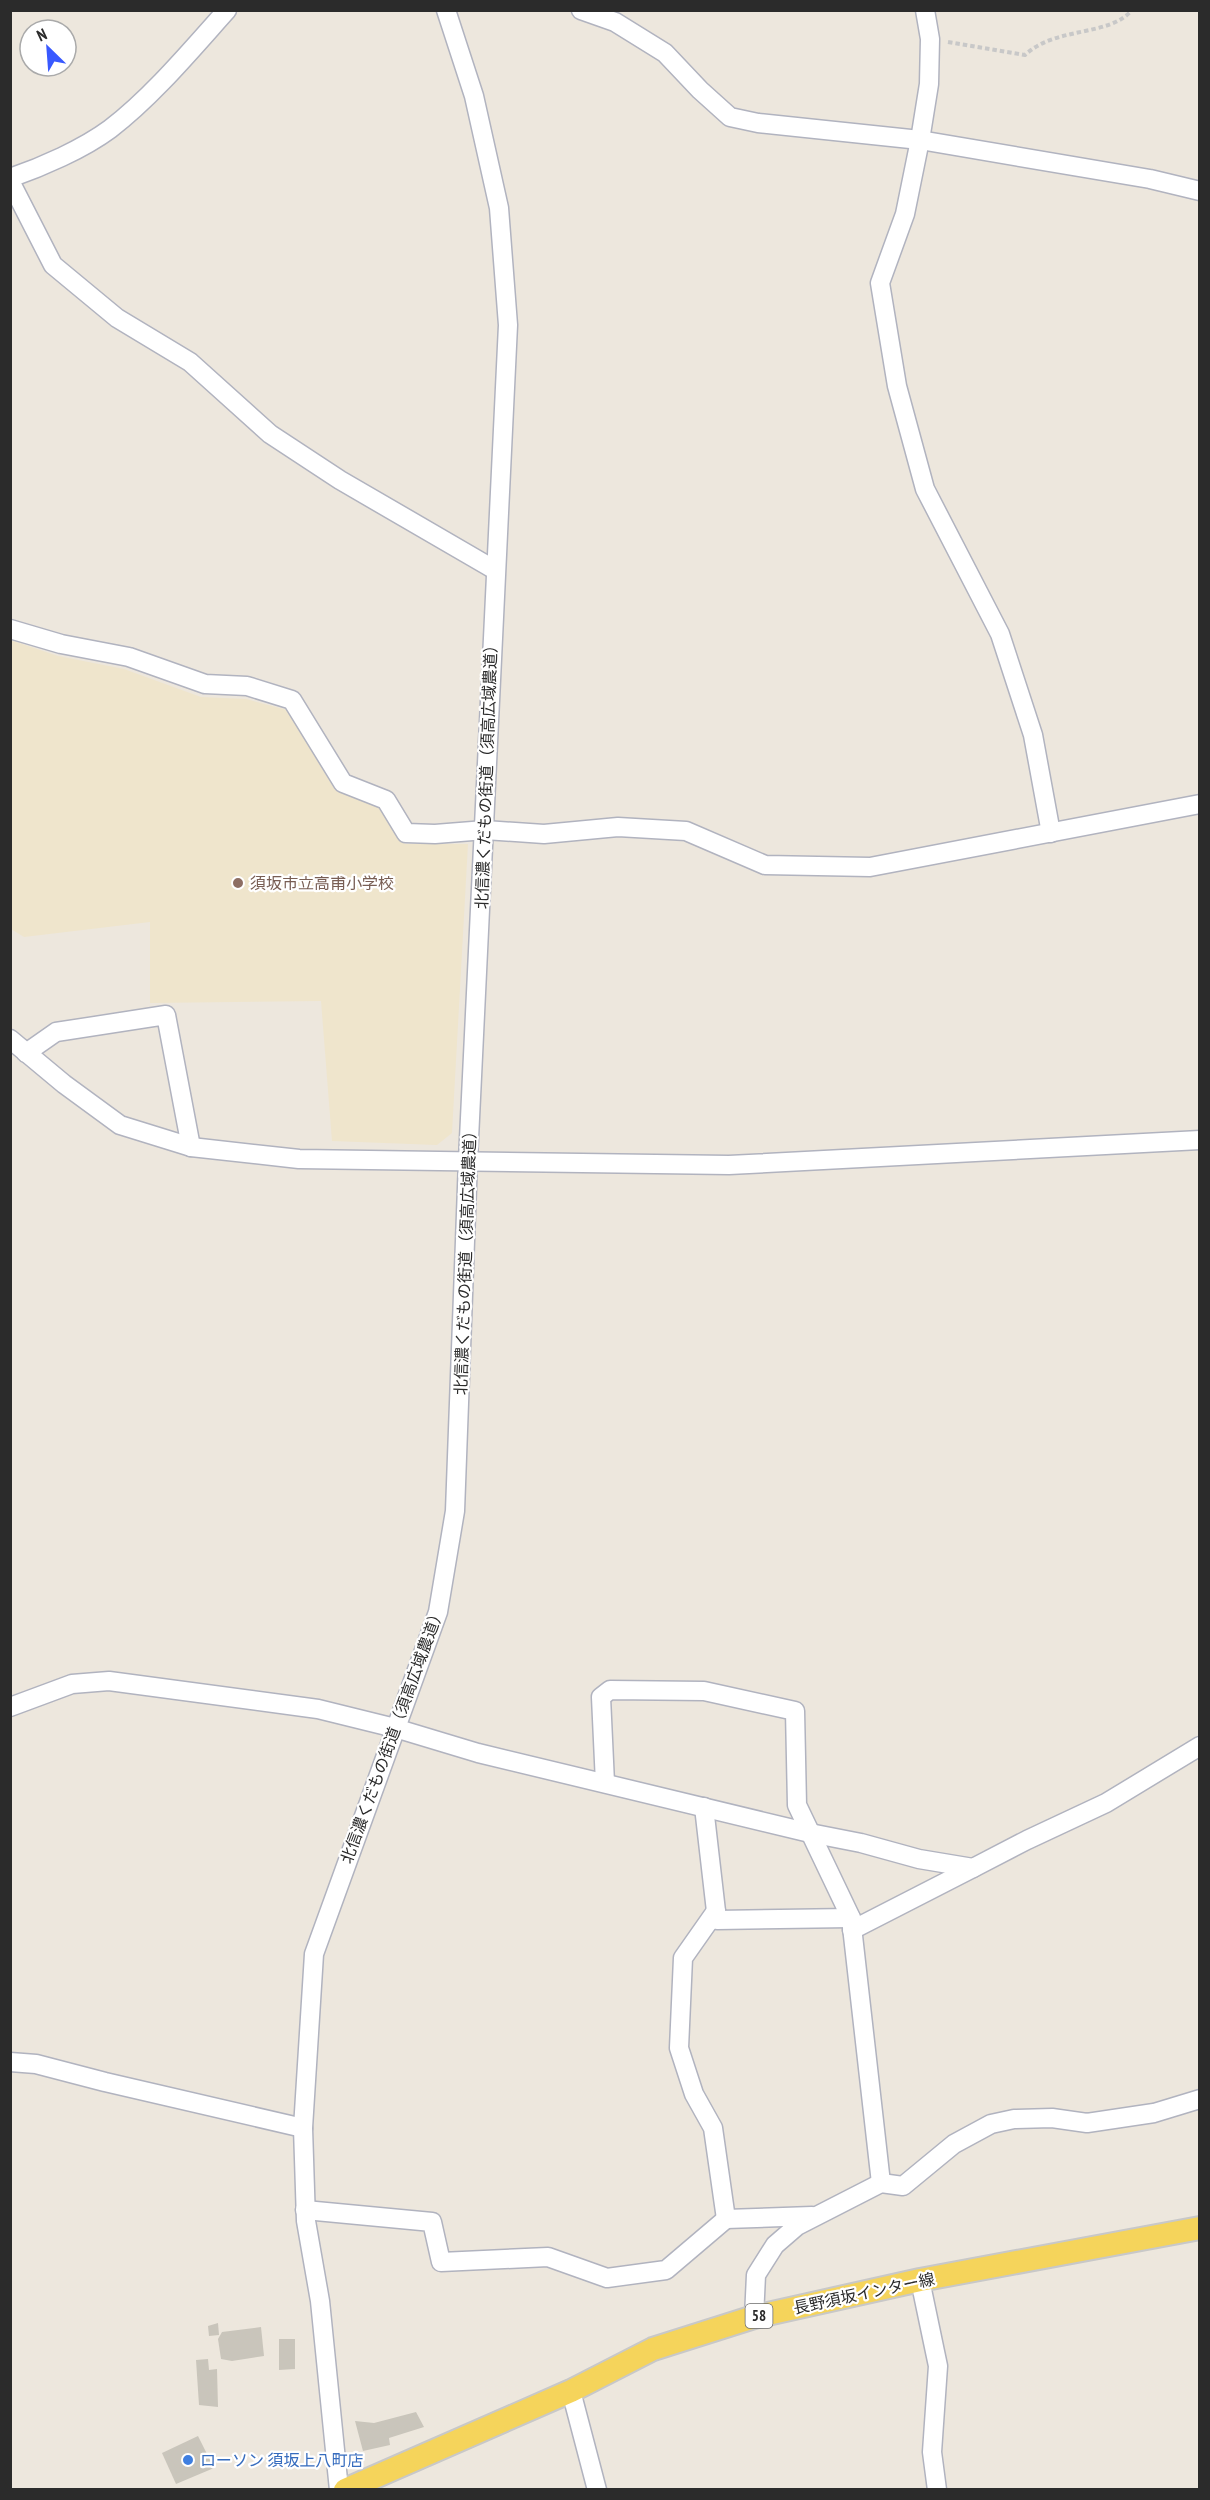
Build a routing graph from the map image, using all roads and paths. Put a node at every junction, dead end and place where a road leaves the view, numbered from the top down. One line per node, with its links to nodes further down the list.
1 (227, 10): 8 (street)
2 (446, 10): 10 (street, 北信濃くだもの街道（須高広域農道）)
3 (581, 10): 7 (street)
4 (926, 10): 6 (street)
5 (1132, 10): 6 (path)
6 (930, 39): 7 (street)
7 (920, 140): 9 (street); 14 (street)
8 (10, 179): 10 (street)
9 (1200, 190)
10 (495, 570): 13 (street, 北信濃くだもの街道（須高広域農道）)
11 (10, 629): 13 (street)
12 (1200, 804): 14 (street)
13 (485, 830): 14 (street); 19 (street, 北信濃くだもの街道（須高広域農道）)
14 (1051, 833)
15 (10, 1039): 16 (street)
16 (26, 1053): 18 (street); 18 (street)
17 (1200, 1140): 19 (street)
18 (191, 1147): 19 (street)
19 (468, 1160): 21 (street, 北信濃くだもの街道（須高広域農道）)
20 (10, 1707): 21 (street)
21 (395, 1728): 23 (street); 31 (street, 北信濃くだもの街道（須高広域農道）)
22 (1200, 1746): 26 (street)
23 (605, 1783): 24 (street); 25 (street)
24 (704, 1807): 25 (street); 27 (street)
25 (810, 1833): 26 (street); 28 (street)
26 (973, 1868): 28 (street)
27 (716, 1911): 28 (street); 35 (street)
28 (852, 1924): 32 (street)
29 (12, 2058): 31 (street)
30 (1200, 2099): 32 (street)
31 (303, 2128): 33 (street, 北信濃くだもの街道（須高広域農道）)
32 (881, 2183): 34 (street)
33 (305, 2210): 35 (street); 40 (street, 北信濃くだもの街道（須高広域農道）)
34 (816, 2216): 35 (street); 38 (street)
35 (726, 2219)
36 (1200, 2228): 37 (main road, 長野須坂インター線 / 58)
37 (920, 2280): 38 (main road, 長野須坂インター線 / 58); 43 (street)
38 (754, 2317): 39 (main road, 長野須坂インター線 / 58)
39 (571, 2391): 41 (main road, 長野須坂インター線 / 58); 42 (street)
40 (339, 2490)
41 (345, 2490)
42 (597, 2490)
43 (937, 2490)

